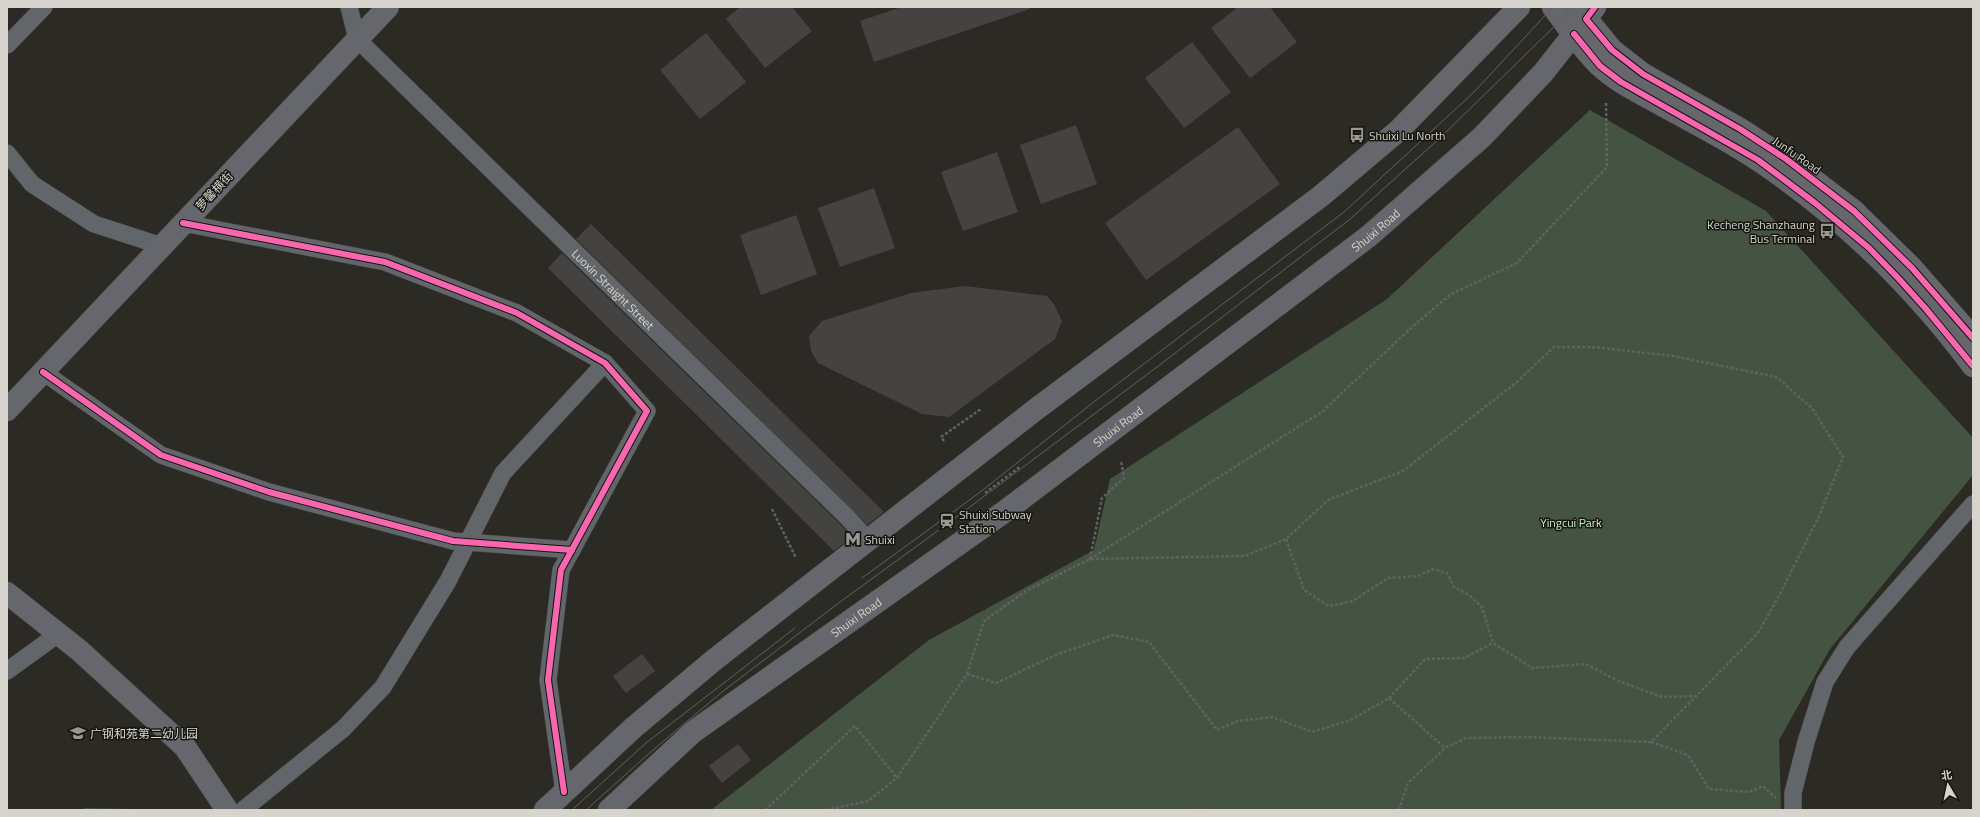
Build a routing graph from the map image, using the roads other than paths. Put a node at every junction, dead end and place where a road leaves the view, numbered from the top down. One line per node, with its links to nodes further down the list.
1 (44, 7): 8 (street)
2 (349, 7): 7 (street)
3 (388, 7): 7 (main road, 萝馨横街)
4 (1518, 7): 18 (main road)
5 (1553, 7): 6 (main road, Junfu Road)
6 (1583, 17): 12 (main road, Junfu Road); 14 (main road, Junfu Road); 29 (main road, Shuixi Road)
7 (357, 39): 10 (main road, 萝馨横街); 18 (street, Luoxin Straight Street)
8 (7, 45)
9 (7, 153): 11 (street)
10 (184, 223): 11 (main road, 萝馨横街); 13 (street)
11 (162, 246): 15 (main road, 萝馨横街)
12 (1973, 338)
13 (605, 363): 19 (street); 20 (street)
14 (1973, 366)
15 (43, 372): 16 (main road, 萝馨横街); 19 (street)
16 (7, 410)
17 (1973, 504): 25 (street)
18 (868, 540): 24 (main road)
19 (468, 542): 20 (street); 27 (street)
20 (572, 550): 24 (street)
21 (7, 593): 22 (main road)
22 (58, 634): 23 (street); 26 (main road)
23 (7, 671)
24 (564, 792): 28 (main road)
25 (1786, 805)
26 (227, 810)
27 (243, 810)
28 (545, 810)
29 (609, 810)

